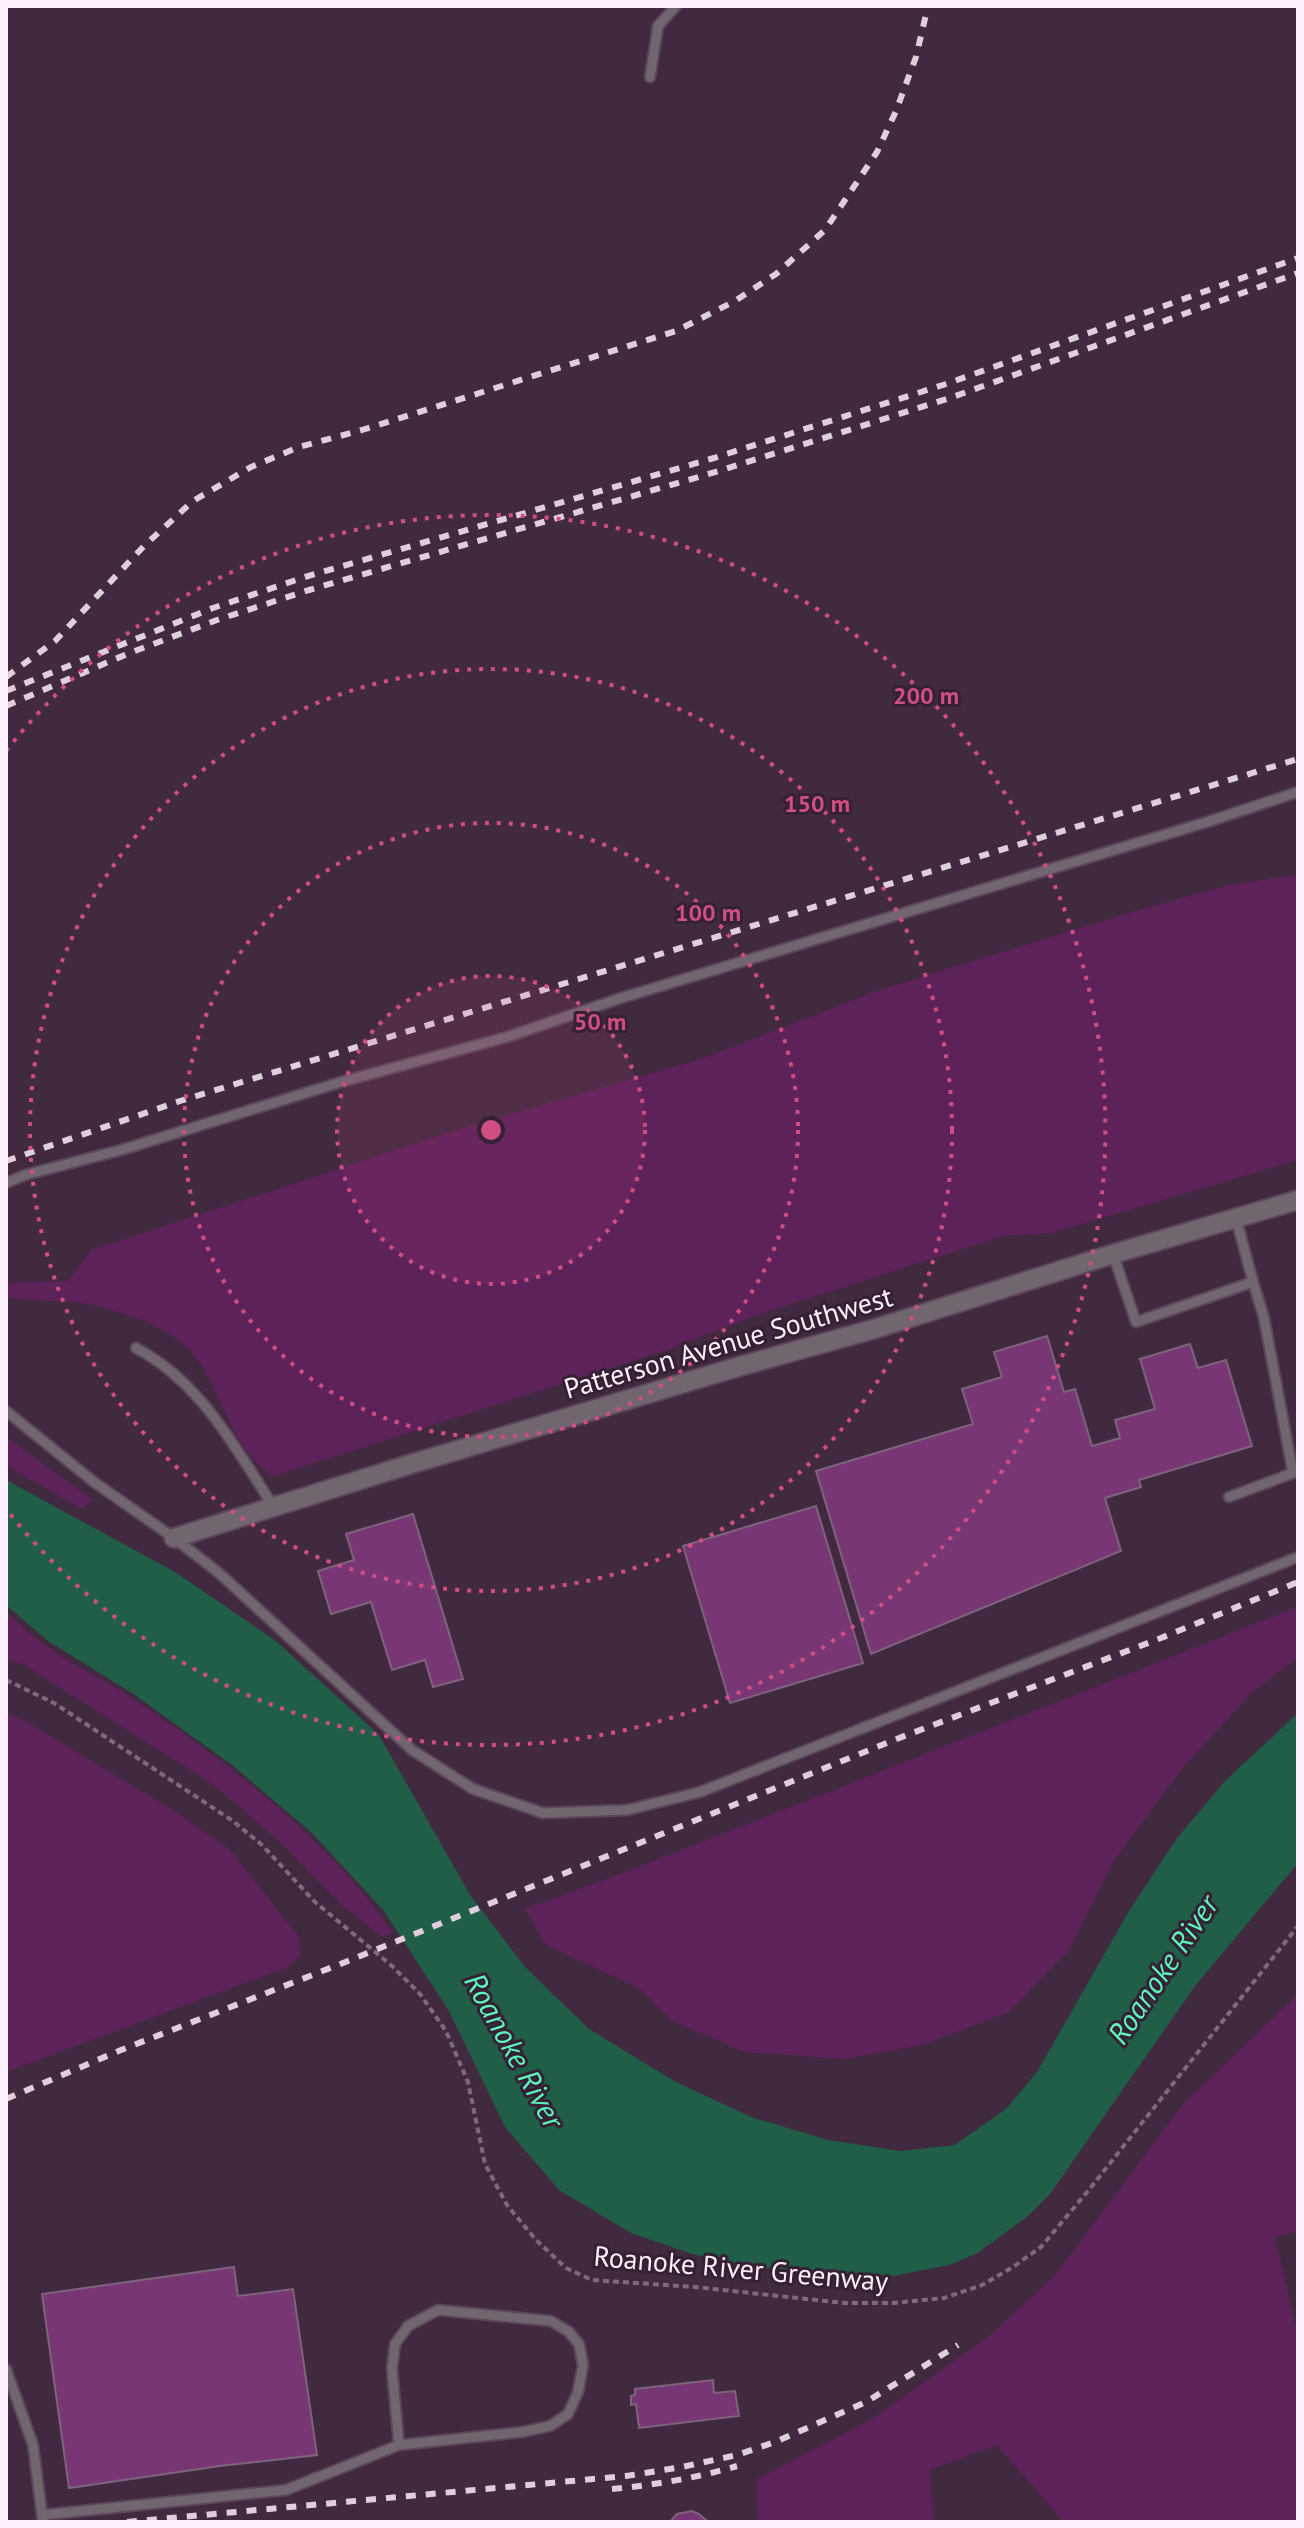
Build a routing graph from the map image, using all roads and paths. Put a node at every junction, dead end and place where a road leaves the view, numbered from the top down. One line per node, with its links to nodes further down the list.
1 (676, 6): 2 (lane)
2 (650, 77)
3 (1298, 792): 4 (lane)
4 (6, 1183)
5 (1298, 1200): 6 (street, Patterson Avenue Southwest)
6 (1236, 1218): 7 (street, Patterson Avenue Southwest); 8 (lane)
7 (1113, 1254): 8 (lane); 12 (street, Patterson Avenue Southwest)
8 (1253, 1282): 11 (lane)
9 (136, 1348): 12 (lane)
10 (6, 1411): 13 (lane)
11 (1229, 1497)
12 (274, 1507): 13 (street, Patterson Avenue Southwest)
13 (174, 1538): 14 (lane)
14 (1298, 1557)
15 (6, 1680): 16 (path, Roanoke River Greenway)
16 (1298, 1926)
17 (6, 2369): 19 (lane)
18 (399, 2445): 18 (lane); 19 (lane)
19 (43, 2518)

